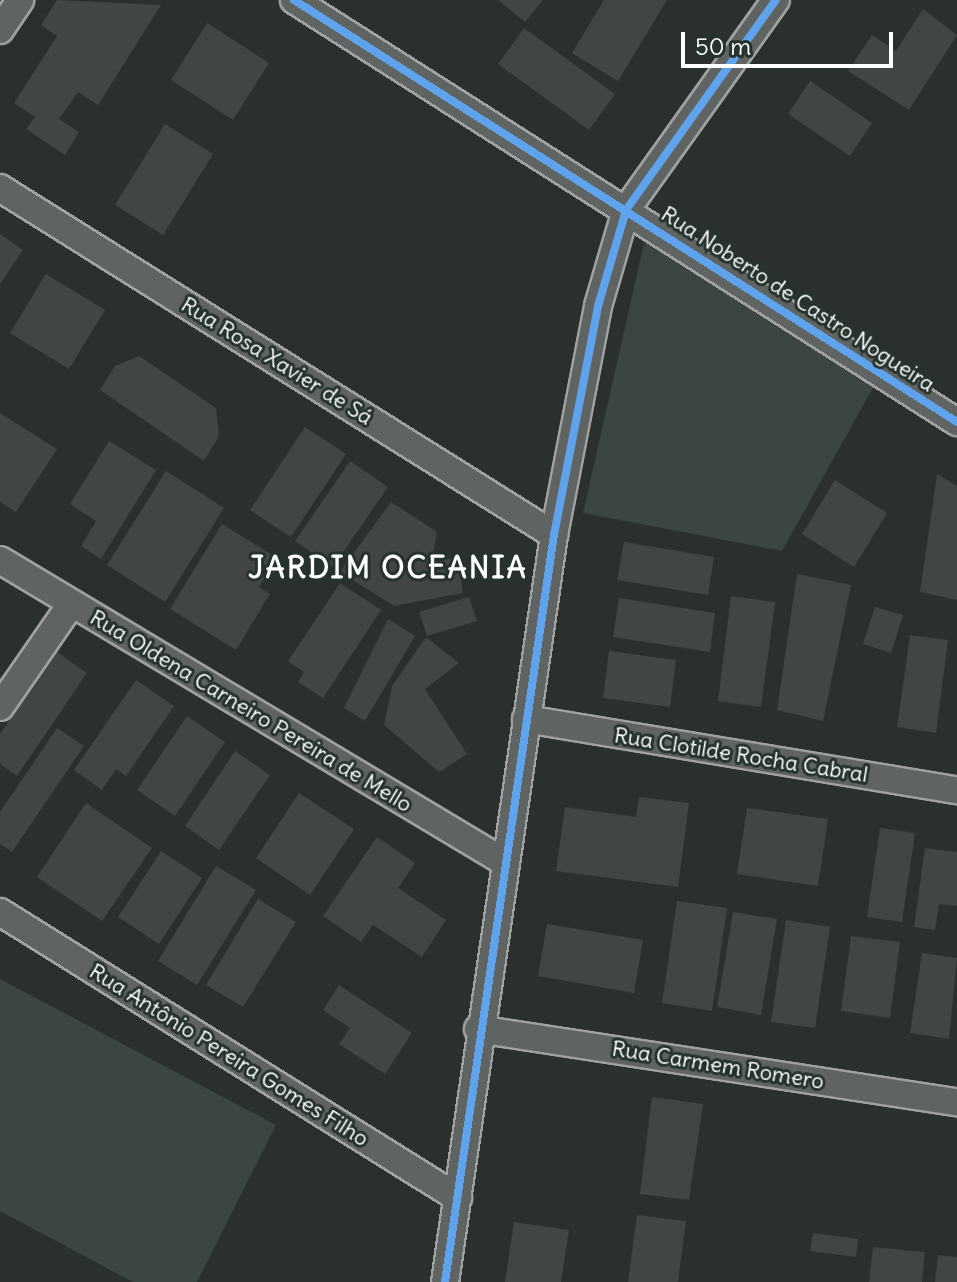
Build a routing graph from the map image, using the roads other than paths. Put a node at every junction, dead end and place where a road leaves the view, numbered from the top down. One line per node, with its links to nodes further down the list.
1 (20, 0): 4 (street)
2 (294, 0): 6 (street, Rua Noberto de Castro Nogueira)
3 (776, 0): 6 (street)
4 (0, 30)
5 (0, 188): 8 (street, Rua Rosa Xavier de Sá)
6 (626, 210): 7 (street, Rua Noberto de Castro Nogueira); 8 (street)
7 (957, 422)
8 (554, 535): 12 (street)
9 (0, 560): 10 (street, Rua Oldena Carneiro Pereira de Mello)
10 (72, 603): 11 (street); 14 (street, Rua Oldena Carneiro Pereira de Mello)
11 (0, 707)
12 (526, 719): 13 (street, Rua Clotilde Rocha Cabral); 14 (street)
13 (957, 790)
14 (503, 861): 16 (street)
15 (0, 912): 18 (street, Rua Antônio Pereira Gomes Filho)
16 (478, 1029): 17 (street, Rua Carmem Romero); 18 (street)
17 (957, 1102)
18 (458, 1198): 19 (street)
19 (445, 1282)

